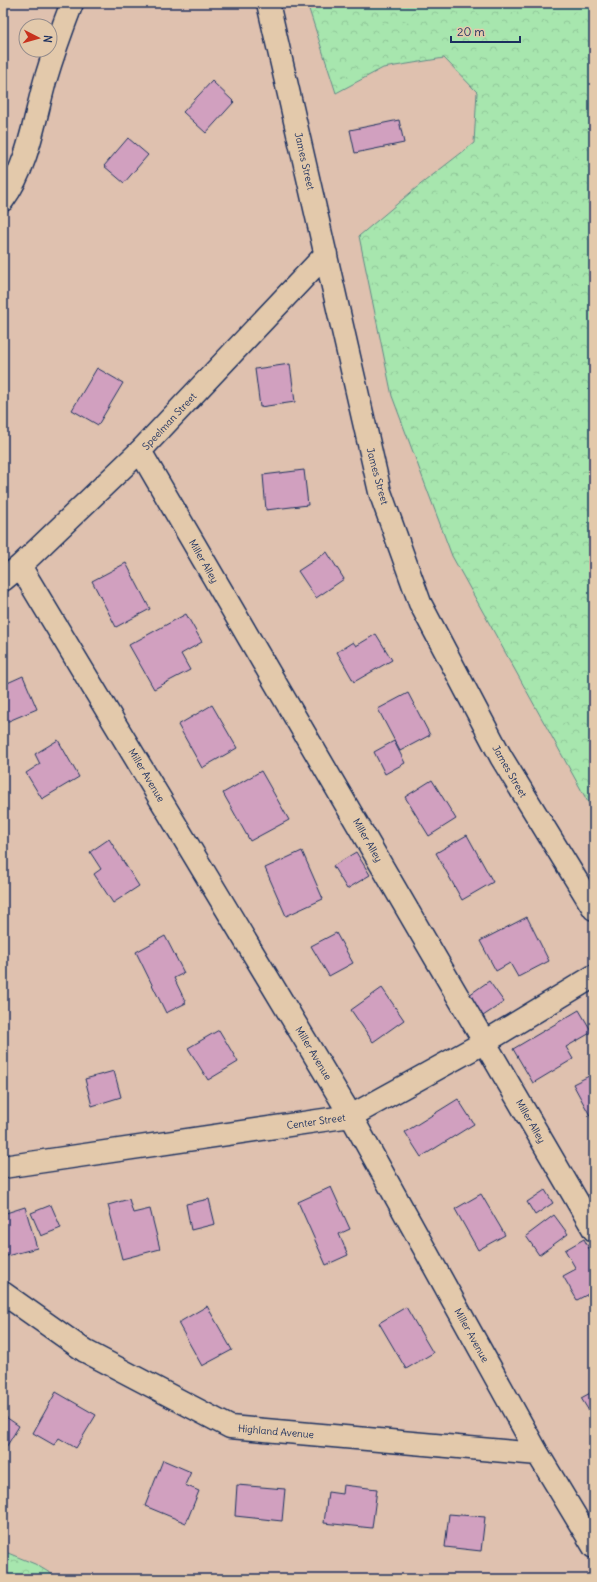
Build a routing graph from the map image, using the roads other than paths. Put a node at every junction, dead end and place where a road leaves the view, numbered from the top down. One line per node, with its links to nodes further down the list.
1 (72, 3): 3 (street)
2 (268, 3): 4 (street, James Street)
3 (3, 200)
4 (326, 254): 5 (street, Speelman Street); 8 (street, James Street)
5 (140, 451): 6 (street, Speelman Street); 10 (street, Miller Alley)
6 (20, 566): 7 (street, Speelman Street); 11 (street, Miller Avenue)
7 (3, 580)
8 (594, 909)
9 (594, 976): 10 (street, Center Street)
10 (485, 1042): 11 (street, Center Street); 13 (street, Miller Alley)
11 (351, 1116): 12 (street, Center Street); 15 (street, Miller Avenue)
12 (3, 1167)
13 (594, 1230)
14 (3, 1293): 15 (street, Highland Avenue)
15 (538, 1454): 16 (street, Miller Avenue)
16 (594, 1547)

